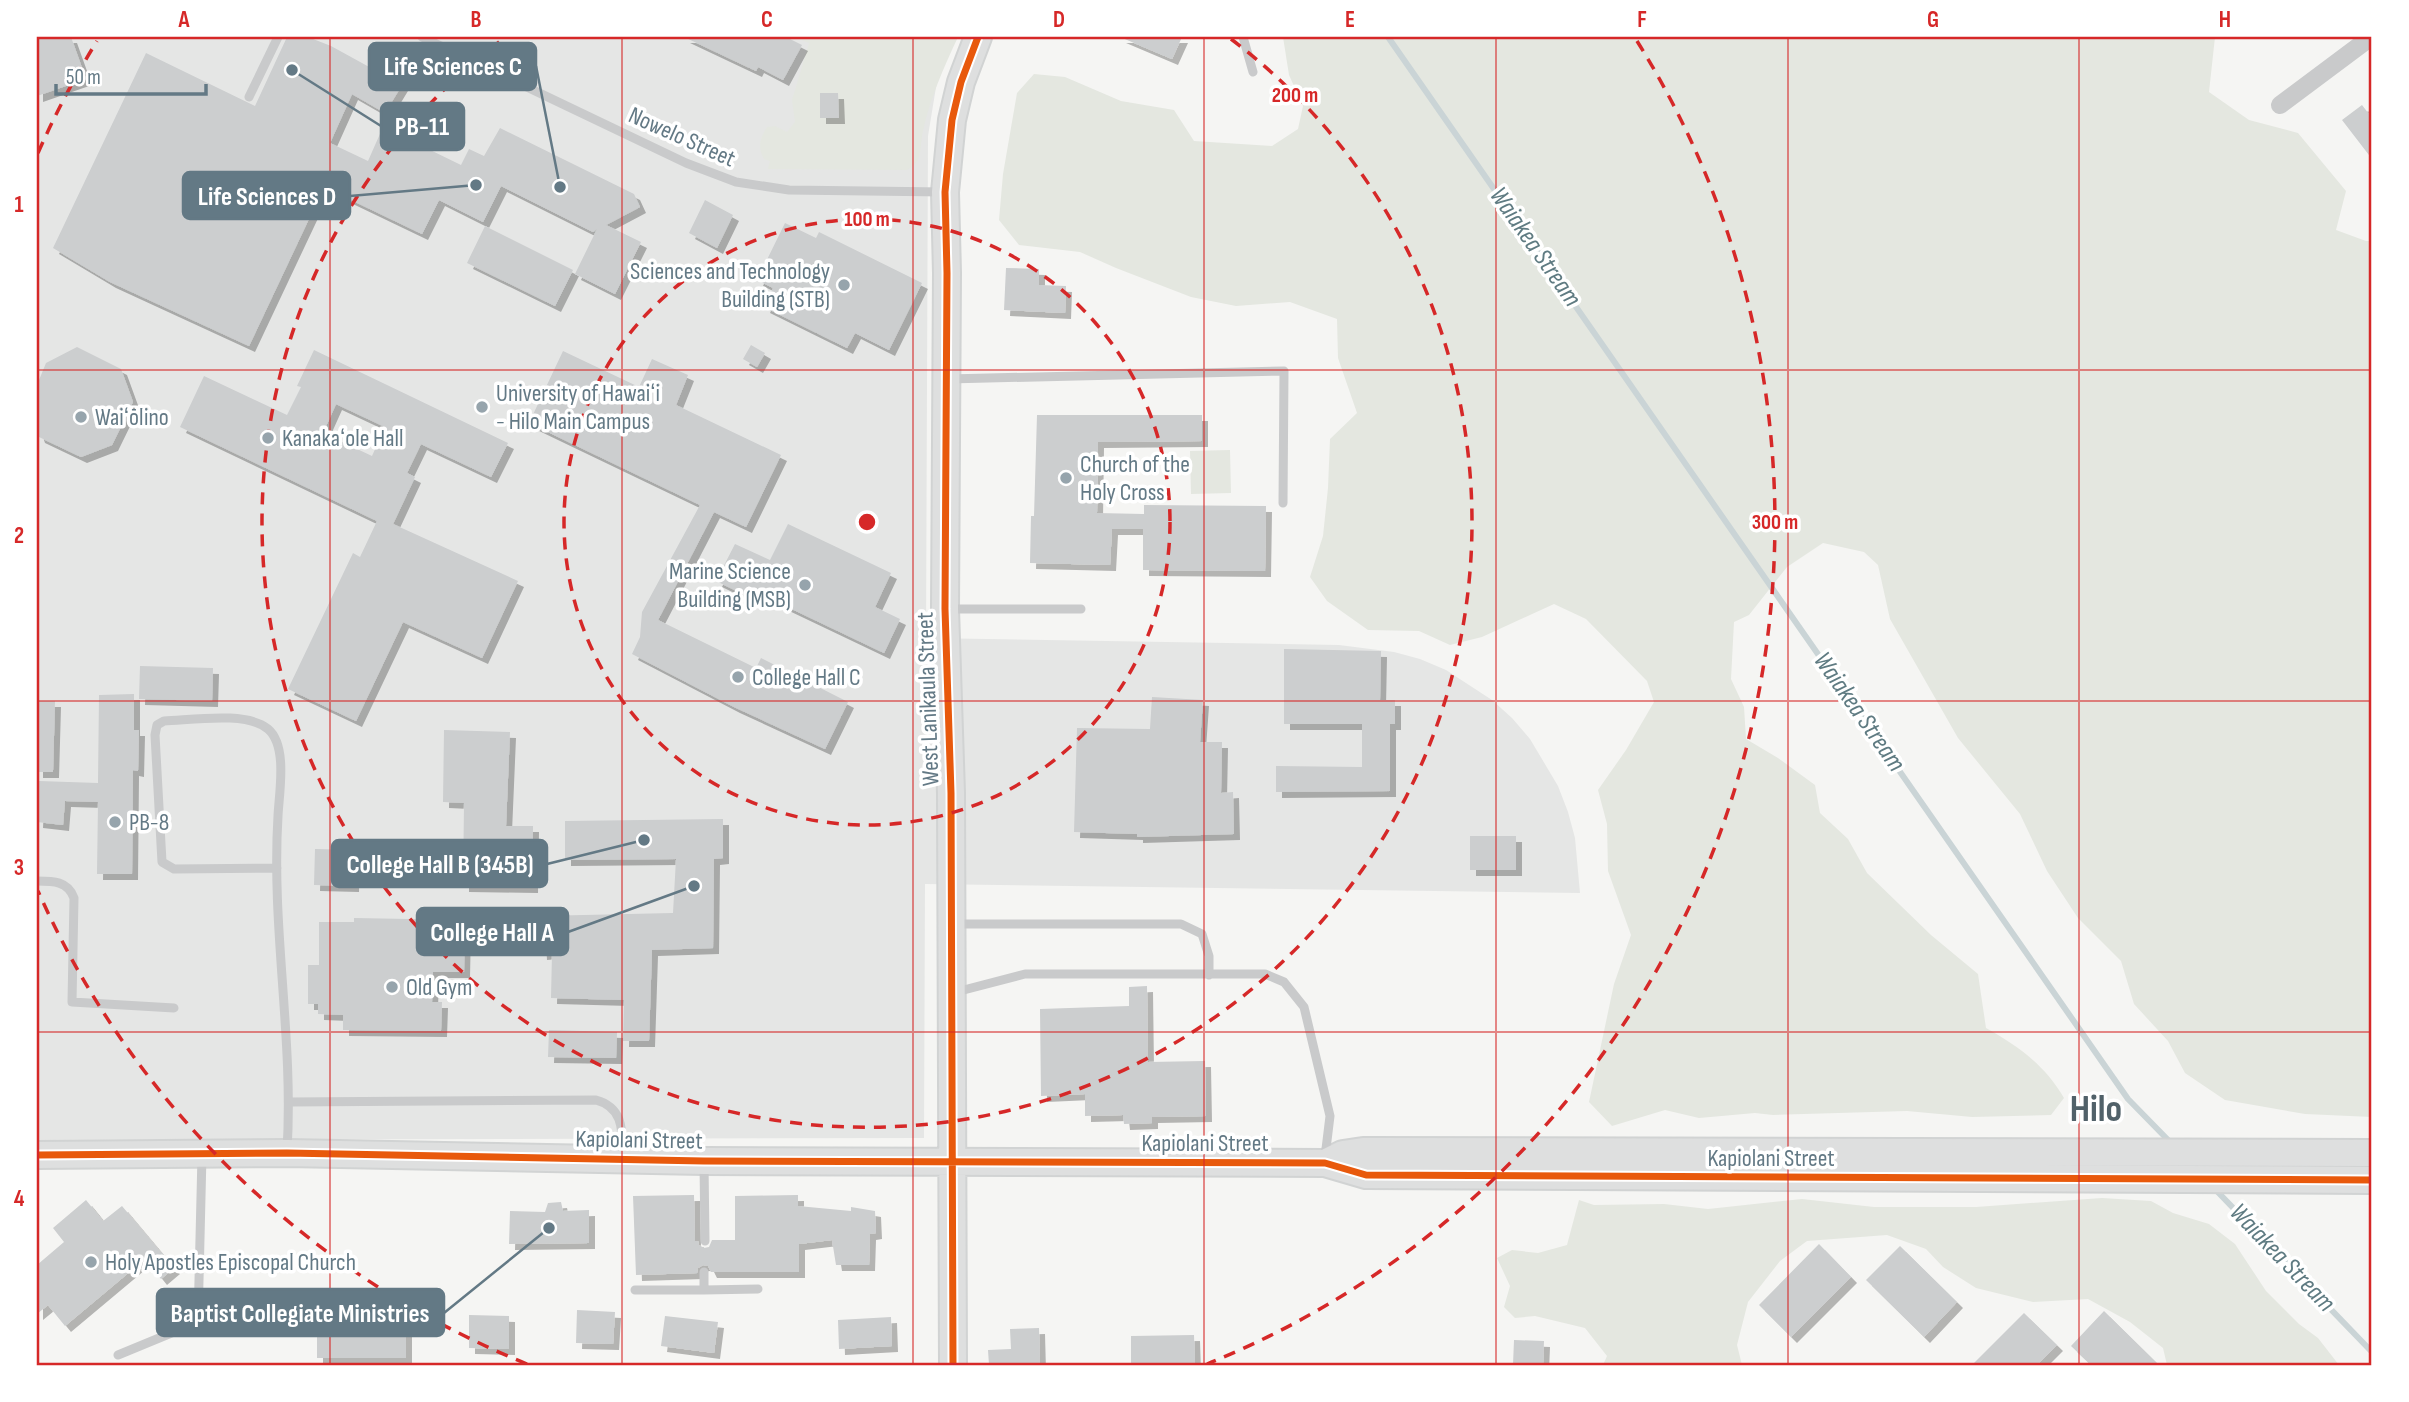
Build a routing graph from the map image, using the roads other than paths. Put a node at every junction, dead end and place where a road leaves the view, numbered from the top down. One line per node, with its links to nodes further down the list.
1 (278, 37): 7 (lane)
2 (422, 37): 9 (lane, Nowelo Street)
3 (978, 37): 9 (street, West Lanikaula Street)
4 (1244, 37): 6 (lane)
5 (2371, 37): 8 (street)
6 (1253, 72)
7 (249, 97)
8 (2280, 105)
9 (945, 192): 10 (street, West Lanikaula Street)
10 (946, 379): 11 (lane); 12 (street, West Lanikaula Street)
11 (1283, 503)
12 (945, 609): 13 (lane); 16 (street, West Lanikaula Street)
13 (1081, 609)
14 (277, 868): 14 (lane); 20 (lane)
15 (37, 881): 19 (lane)
16 (951, 924): 17 (lane); 18 (street, West Lanikaula Street)
17 (1209, 975): 18 (lane); 28 (lane)
18 (951, 993): 27 (street, West Lanikaula Street)
19 (174, 1008)
20 (290, 1102): 22 (lane); 25 (lane)
21 (202, 1153): 22 (street, Kapiolani Street); 24 (street, Kapiolani Street); 35 (lane)
22 (287, 1153): 25 (street, Kapiolani Street)
23 (2372, 1153): 28 (street, Kapiolani Street)
24 (37, 1155)
25 (623, 1158): 26 (street, Kapiolani Street)
26 (704, 1161): 27 (street, Kapiolani Street); 30 (lane)
27 (951, 1162): 28 (street, Kapiolani Street); 36 (street, West Lanikaula Street)
28 (1325, 1163): 29 (street, Kapiolani Street)
29 (2372, 1180)
30 (705, 1241)
31 (704, 1272): 34 (lane)
32 (758, 1289): 34 (lane)
33 (635, 1290): 34 (lane)
34 (704, 1290)
35 (118, 1355)
36 (953, 1365)

